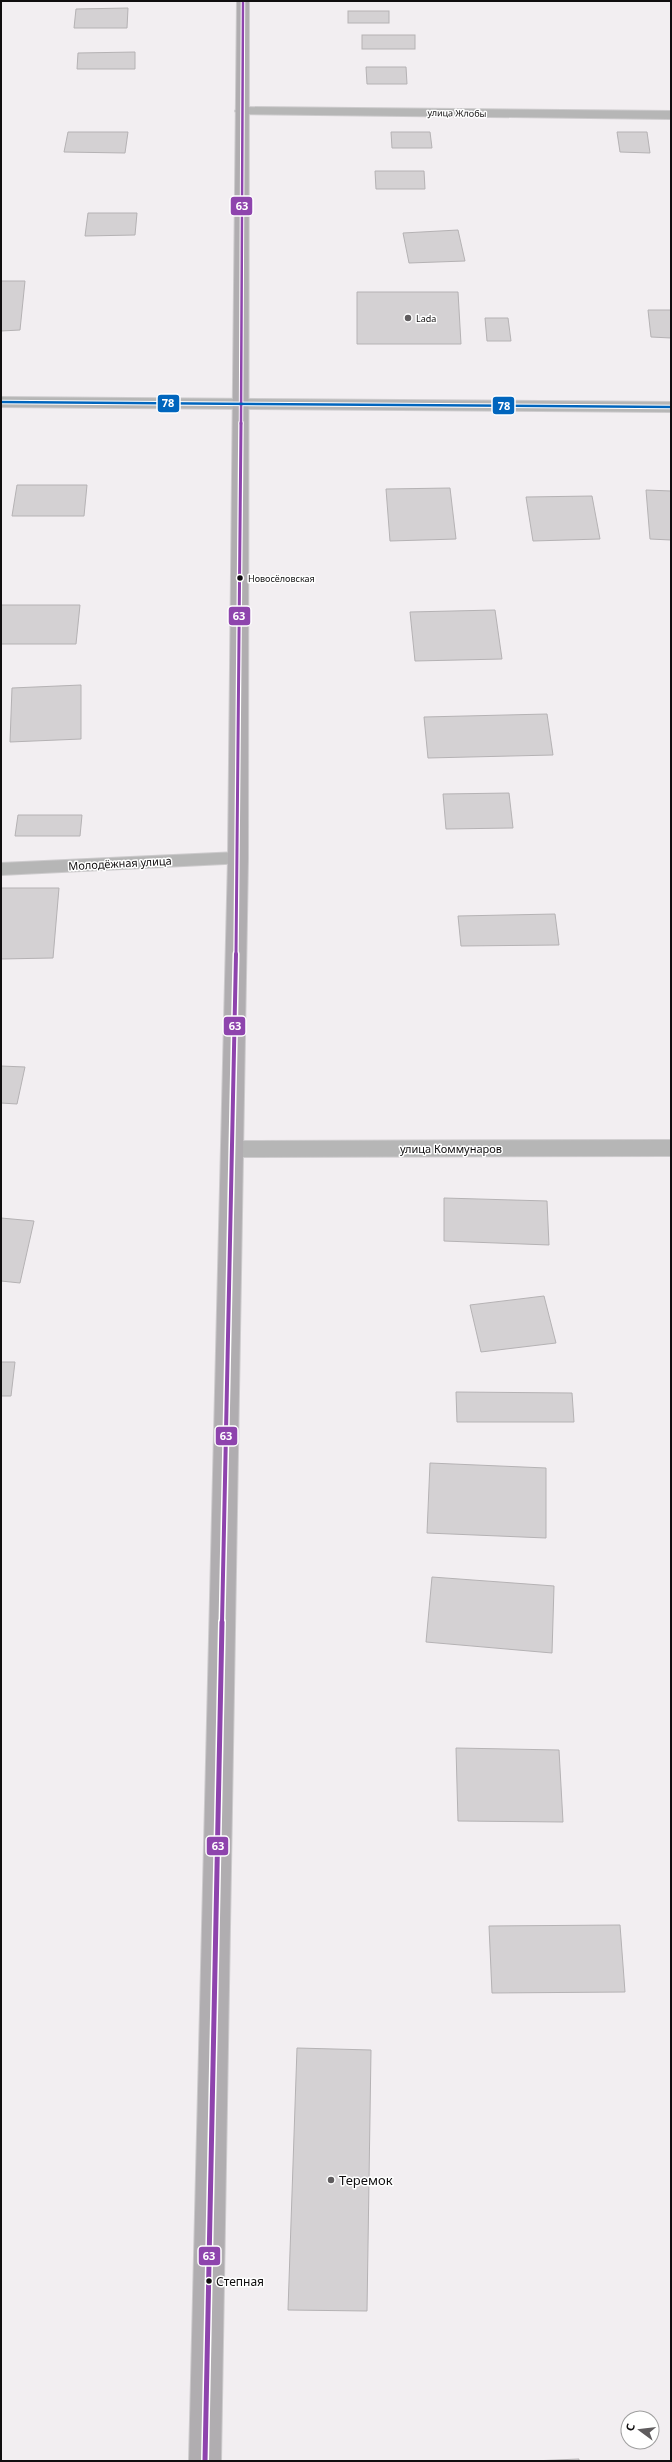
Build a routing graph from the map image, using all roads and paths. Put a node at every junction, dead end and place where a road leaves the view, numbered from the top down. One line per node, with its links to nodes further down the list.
1 (243, 1): 2 (main road)
2 (242, 111): 3 (street, улица Жлобы); 5 (main road)
3 (671, 115)
4 (1, 402): 5 (street)
5 (240, 403): 6 (street); 7 (main road)
6 (671, 407)
7 (238, 858): 8 (street, Молодёжная улица); 10 (main road)
8 (1, 869)
9 (671, 1148): 10 (street, улица Коммунаров)
10 (232, 1149): 11 (main road)
11 (205, 2461)

